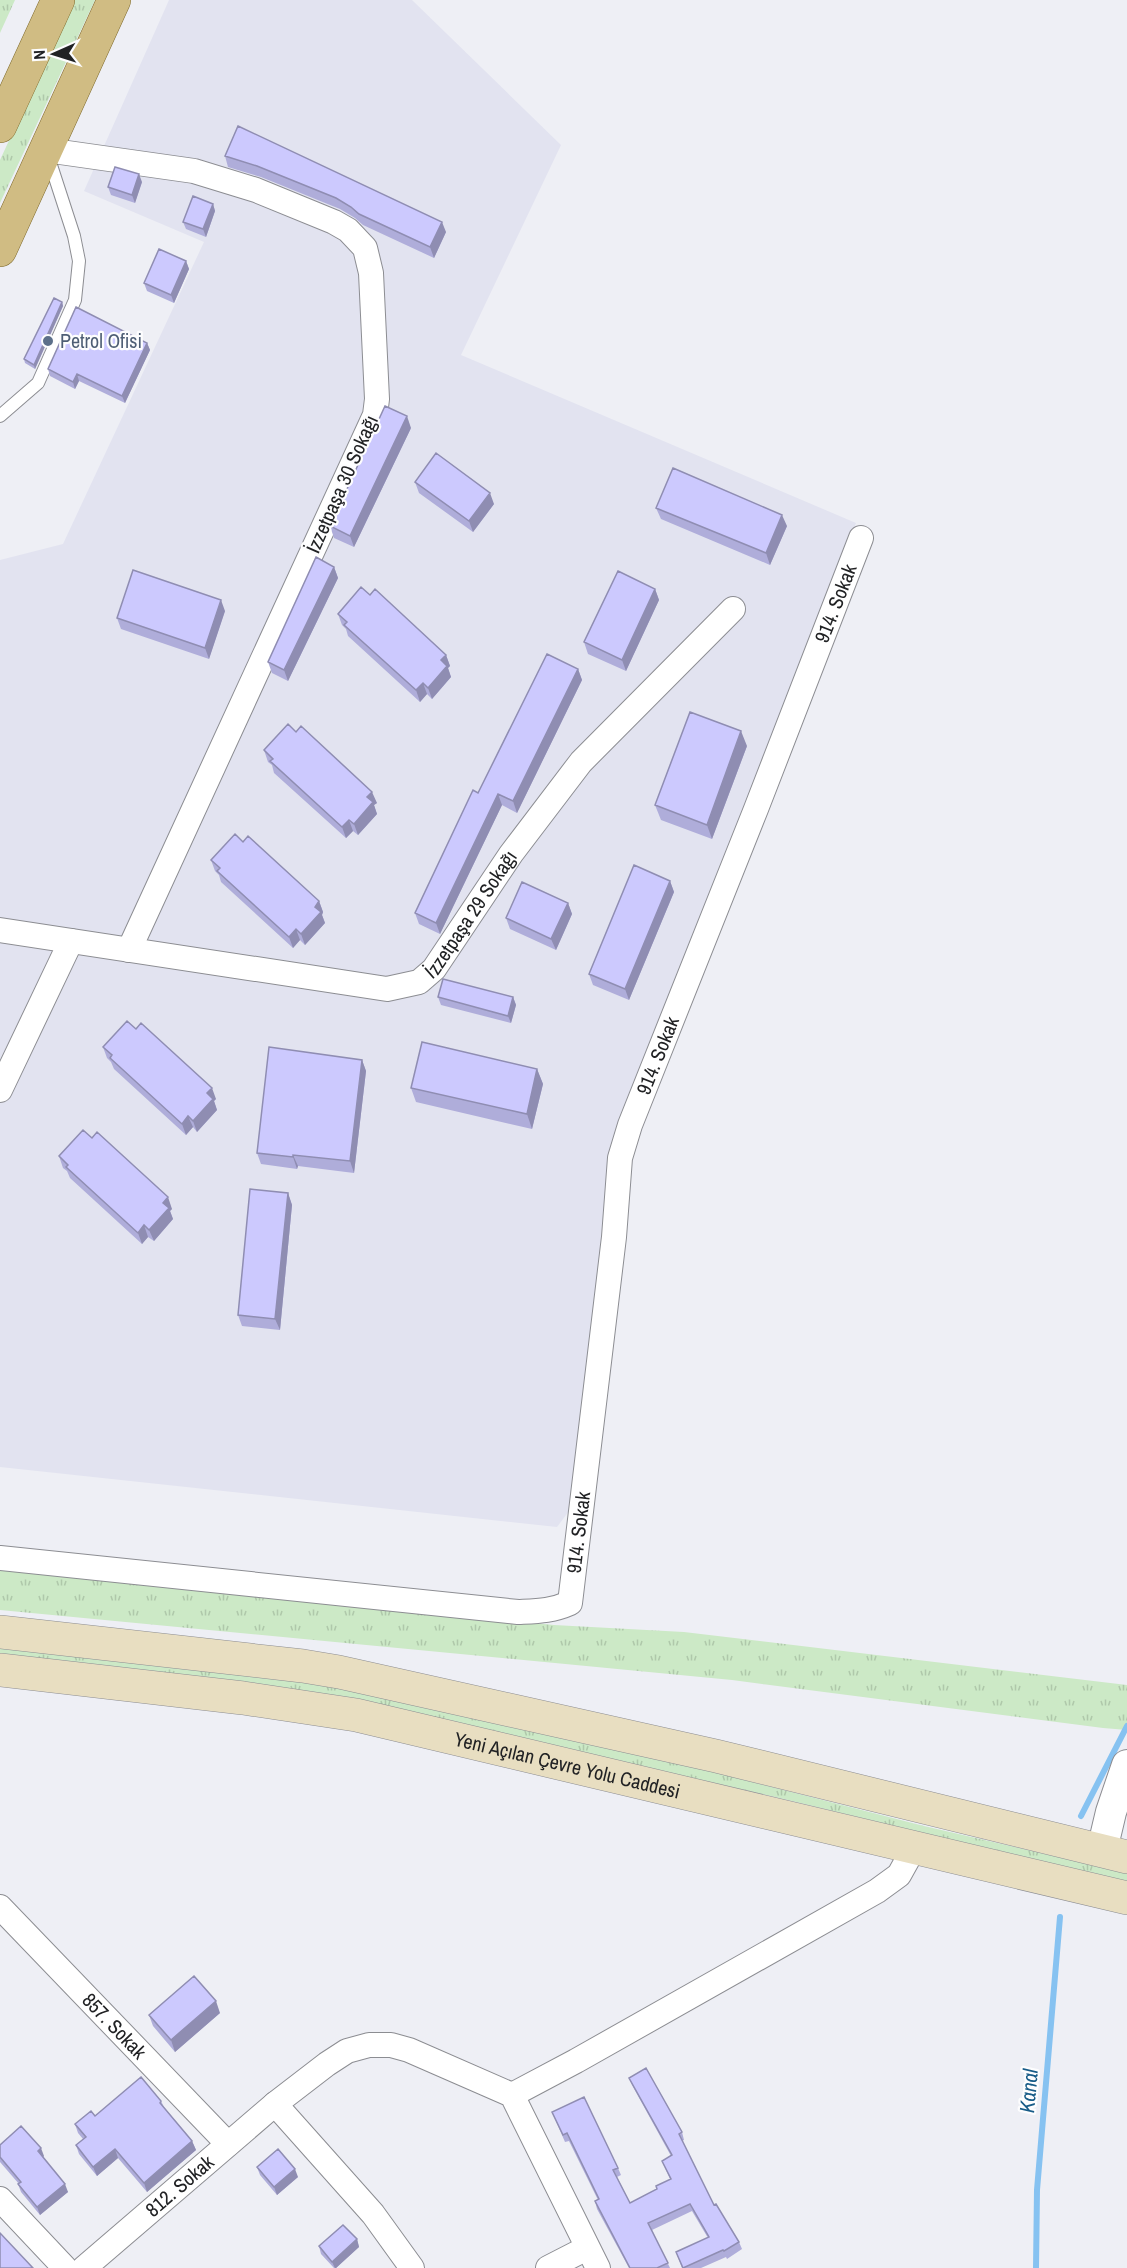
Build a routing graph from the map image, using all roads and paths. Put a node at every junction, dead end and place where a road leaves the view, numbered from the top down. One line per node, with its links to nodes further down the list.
1 (58, 0): 3 (main road)
2 (114, 0): 4 (main road)
3 (0, 126)
4 (46, 150): 5 (main road); 6 (lane); 11 (street, İzzetpaşa 30 Sokağı)
5 (0, 250)
6 (0, 416)
7 (861, 538): 13 (street, 914. Sokak)
8 (733, 609): 11 (street, İzzetpaşa 29 Sokağı)
9 (0, 930): 10 (street, İzzetpaşa 29 Sokağı)
10 (71, 941): 11 (street, İzzetpaşa 29 Sokağı); 12 (street)
11 (129, 950)
12 (0, 1090)
13 (0, 1558)
14 (0, 1632): 18 (main road, Yeni Açılan Çevre Yolu Caddesi)
15 (0, 1670): 17 (main road, Yeni Açılan Çevre Yolu Caddesi)
16 (1127, 1766): 18 (street)
17 (914, 1848): 19 (main road, Yeni Açılan Çevre Yolu Caddesi); 21 (street)
18 (1115, 1853)
19 (1127, 1898)
20 (0, 1907): 23 (street, 857. Sokak)
21 (512, 2094): 22 (street, 812. Sokak); 25 (street)
22 (275, 2104): 23 (street, 812. Sokak); 28 (street)
23 (228, 2144): 27 (street, 812. Sokak)
24 (0, 2199): 26 (street)
25 (593, 2258): 29 (street)
26 (65, 2268)
27 (84, 2268)
28 (412, 2268)
29 (549, 2268)

